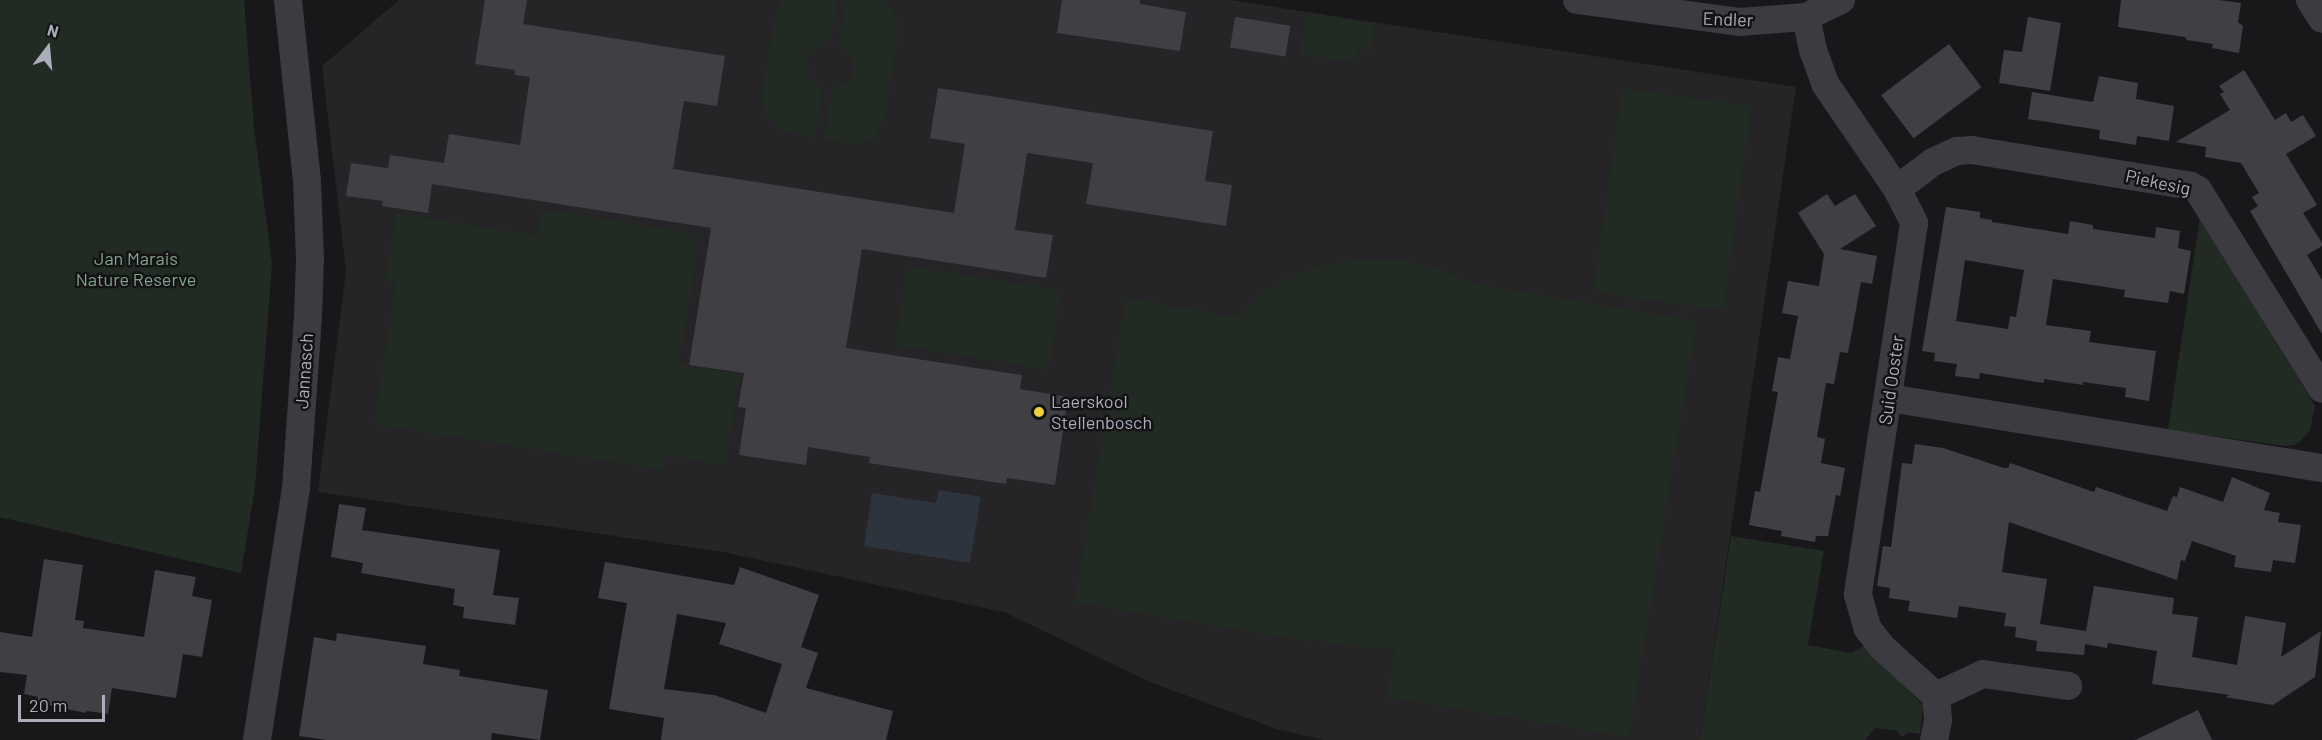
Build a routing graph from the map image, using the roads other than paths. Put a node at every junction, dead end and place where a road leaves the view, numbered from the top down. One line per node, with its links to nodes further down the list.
1 (288, 0): 13 (street, Jannasch)
2 (1577, 0): 5 (street, Endler)
3 (1841, 0): 5 (street, Endler)
4 (2310, 0): 6 (street)
5 (1806, 17): 7 (street, Suid Ooster)
6 (2322, 20)
7 (1898, 189): 8 (street, Piekesig); 9 (street, Suid Ooster)
8 (2322, 389)
9 (1889, 398): 10 (street); 12 (street, Suid Ooster)
10 (2322, 468)
11 (2068, 686): 12 (street)
12 (1936, 696): 14 (street)
13 (257, 740)
14 (1934, 740)

